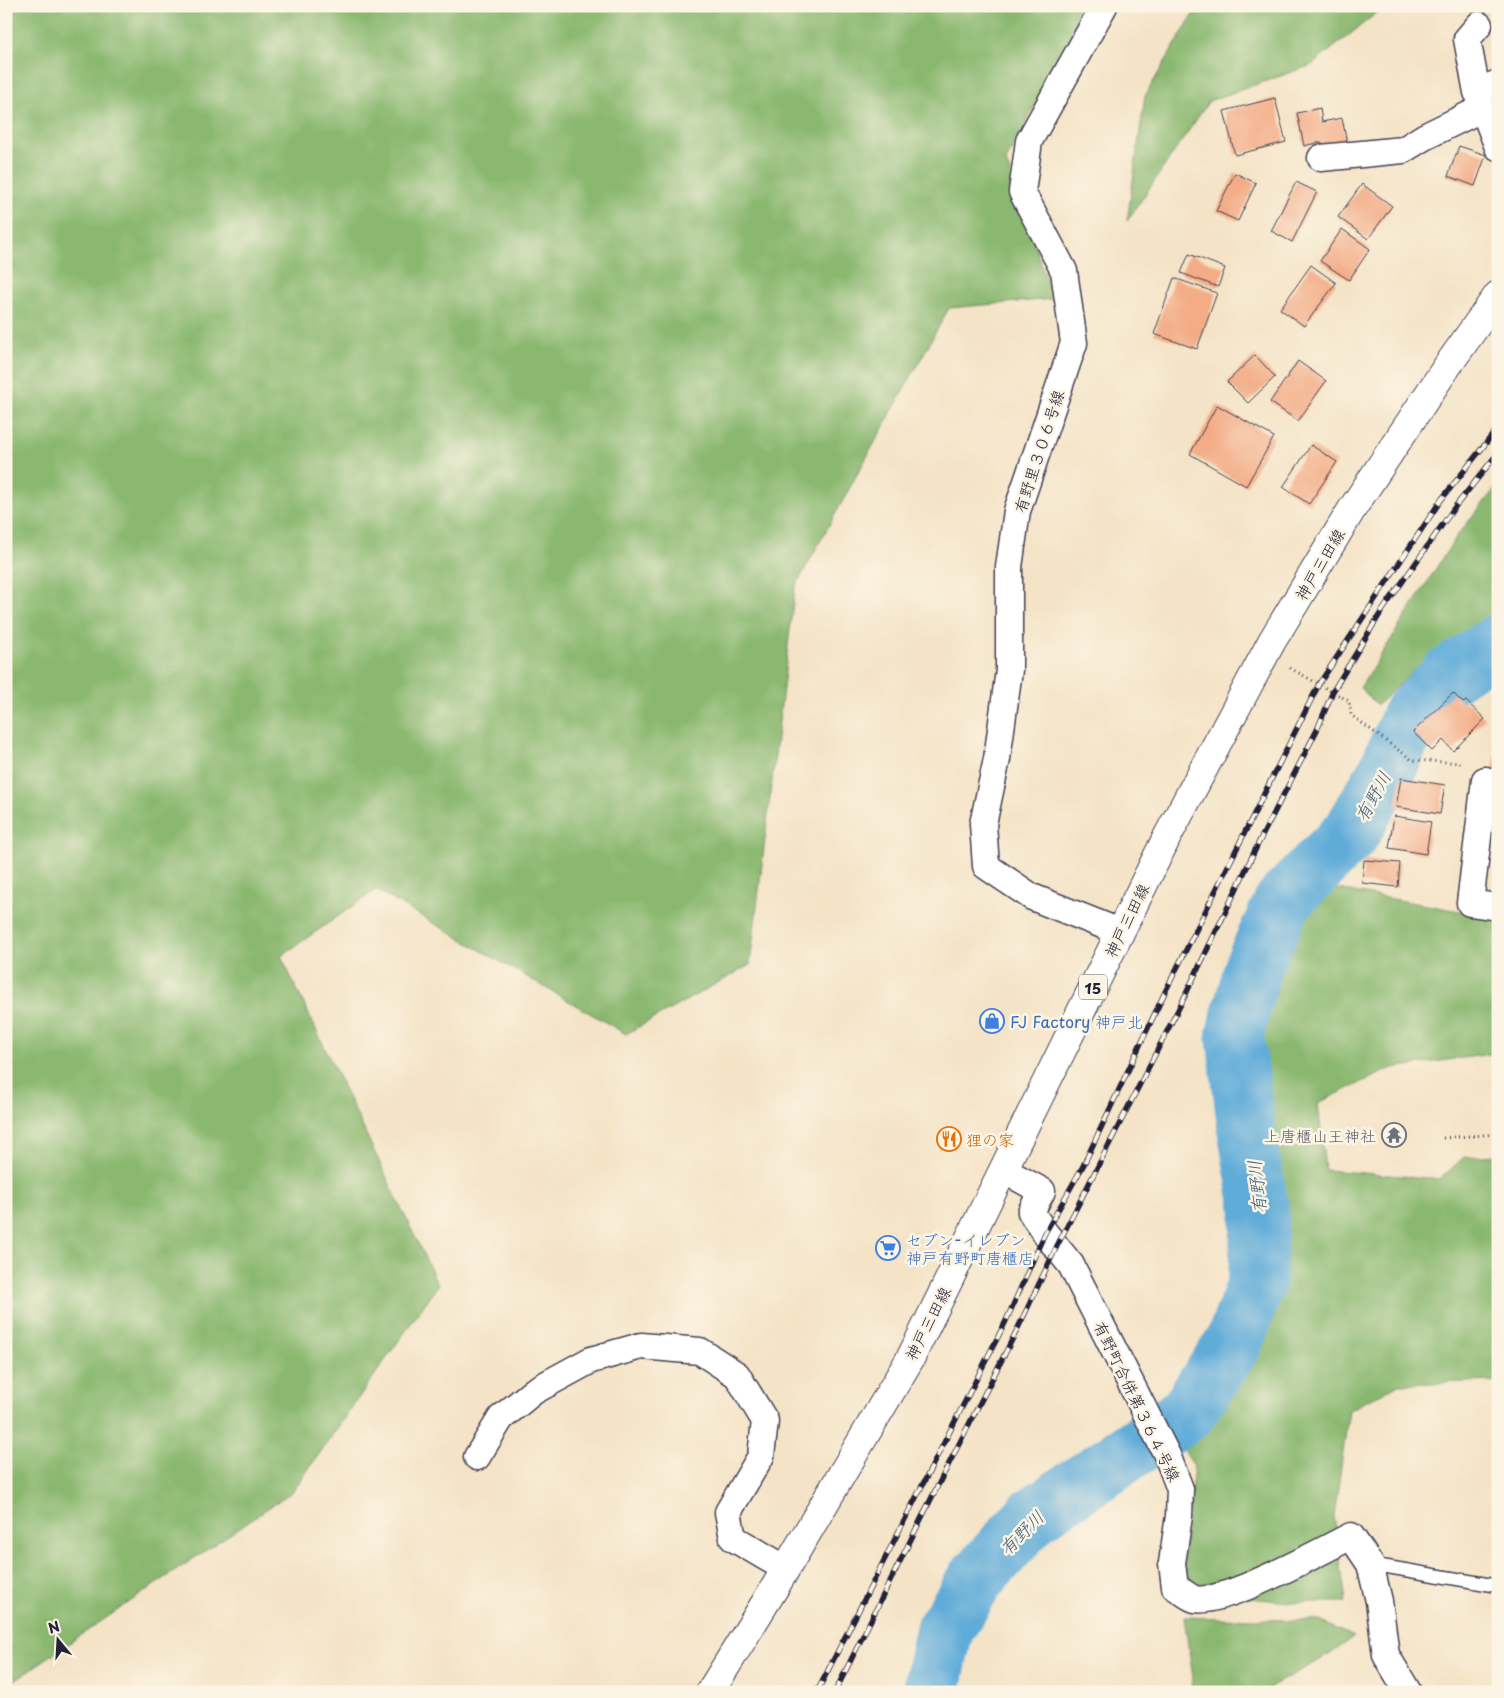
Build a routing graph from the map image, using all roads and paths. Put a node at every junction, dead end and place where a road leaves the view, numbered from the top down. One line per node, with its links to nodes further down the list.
1 (1104, 6): 10 (street, 有野里３０６号線)
2 (1479, 25): 3 (street)
3 (1486, 95): 4 (street); 5 (street)
4 (1498, 147)
5 (1321, 158)
6 (1498, 295): 7 (main road, 神戸三田線 / 15)
7 (1264, 656): 8 (path); 10 (main road, 神戸三田線 / 15)
8 (1485, 780): 9 (street)
9 (1498, 908)
10 (1120, 932): 13 (main road, 神戸三田線 / 15)
11 (1498, 1134): 12 (path)
12 (1443, 1138)
13 (1002, 1170): 15 (street, 有野町合併第３６４号線); 16 (main road, 神戸三田線 / 15)
14 (477, 1457): 16 (street)
15 (1370, 1564): 17 (lane); 19 (street, 有野町合併第３６４号線)
16 (786, 1569): 18 (main road, 神戸三田線 / 15)
17 (1498, 1586)
18 (710, 1692)
19 (1408, 1692)

